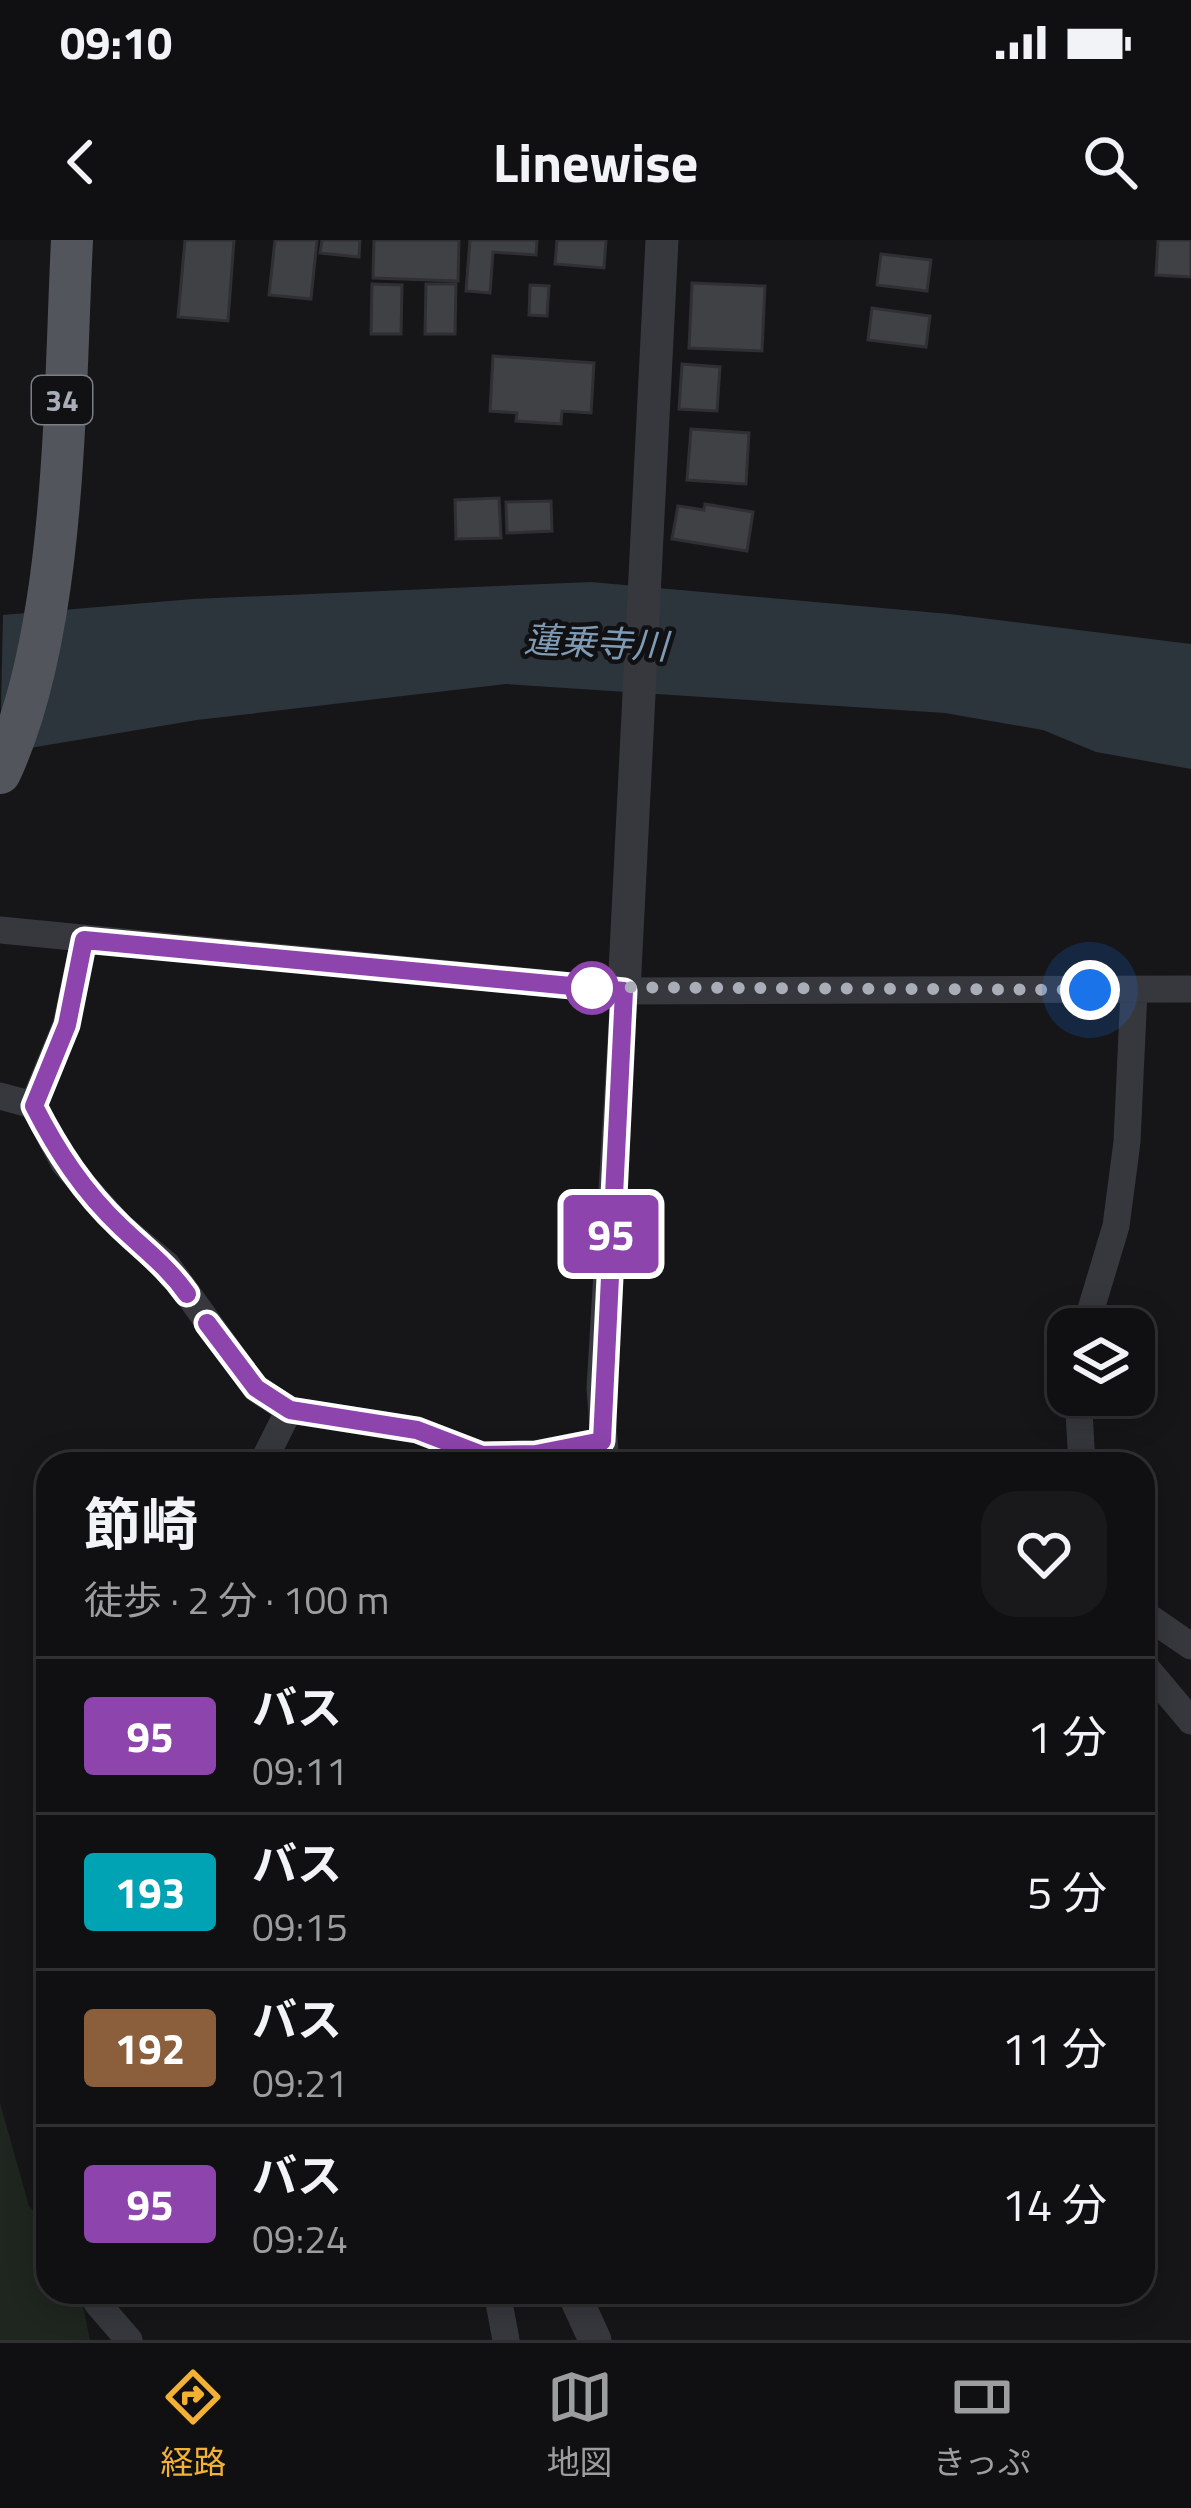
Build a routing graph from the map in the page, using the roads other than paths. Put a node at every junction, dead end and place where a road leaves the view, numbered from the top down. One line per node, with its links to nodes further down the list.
1 (72, 240): 3 (main road, 34)
2 (662, 240): 8 (street)
3 (0, 772)
4 (0, 931): 5 (street)
5 (84, 940): 8 (street); 10 (street)
6 (1191, 989): 7 (street)
7 (1134, 990): 8 (street); 11 (street)
8 (624, 991): 16 (street)
9 (0, 1096): 10 (street)
10 (34, 1106): 12 (street)
11 (1091, 1308)
12 (290, 1410): 14 (street); 15 (street)
13 (1079, 1416): 17 (street)
14 (268, 1452)
15 (474, 1452)
16 (604, 1452)
17 (1081, 1452)
18 (1155, 1621): 19 (street)
19 (1191, 1646)
20 (1155, 1678): 21 (street)
21 (1191, 1721)
22 (99, 2304): 25 (street)
23 (499, 2304): 26 (street)
24 (578, 2304): 27 (street)
25 (130, 2340)
26 (506, 2340)
27 (595, 2340)

